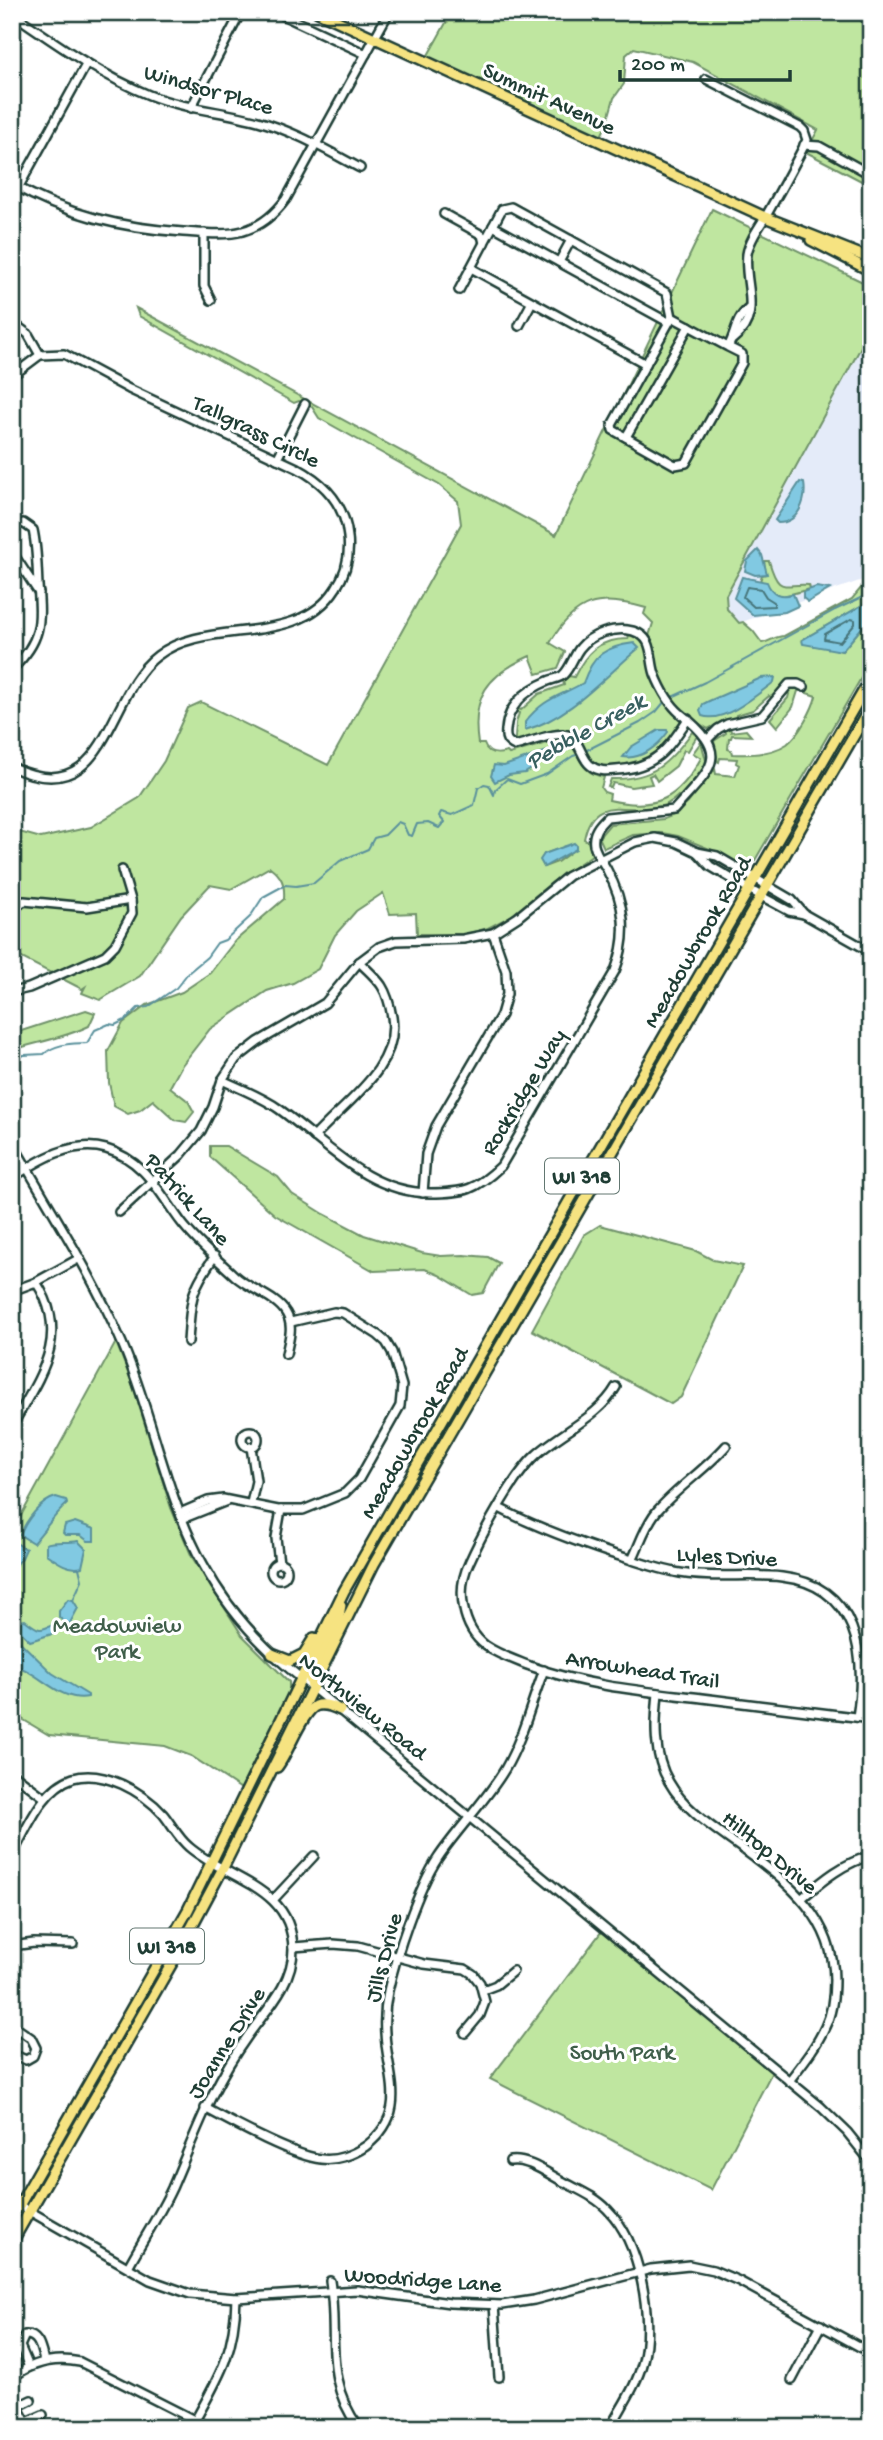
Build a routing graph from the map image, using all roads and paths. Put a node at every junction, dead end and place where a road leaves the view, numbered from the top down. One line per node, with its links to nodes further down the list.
1 (241, 12): 10 (street)
2 (275, 12): 7 (street)
3 (318, 12): 6 (main road, Summit Avenue)
4 (389, 12): 6 (street)
5 (15, 16): 8 (street, Windsor Place)
6 (375, 37): 7 (street); 18 (main road, Summit Avenue)
7 (366, 54): 11 (street)
8 (87, 63): 10 (street, Windsor Place); 15 (street)
9 (706, 79): 12 (street)
10 (191, 108): 11 (street, Windsor Place)
11 (316, 144): 13 (street, Windsor Place); 20 (street)
12 (804, 145): 14 (street); 18 (street)
13 (359, 168)
14 (868, 173)
15 (15, 186): 16 (street); 20 (street)
16 (12, 199)
17 (444, 214): 22 (street)
18 (765, 217): 23 (main road, Summit Avenue); 26 (main road, Summit Avenue); 34 (street)
19 (494, 226): 21 (street); 22 (street); 24 (street)
20 (204, 233): 28 (street)
21 (571, 240): 24 (street); 30 (street)
22 (484, 243): 25 (street)
23 (871, 259)
24 (559, 262): 30 (street)
25 (471, 268): 27 (street); 29 (street)
26 (871, 271)
27 (459, 290)
28 (211, 300)
29 (532, 302): 32 (street); 36 (street)
30 (670, 319): 33 (street); 36 (street)
31 (12, 322): 35 (street)
32 (519, 326)
33 (689, 326): 34 (street); 39 (street)
34 (731, 343): 39 (street)
35 (40, 355): 37 (street); 40 (street, Tallgrass Circle)
36 (646, 363): 39 (street)
37 (12, 376)
38 (305, 404): 40 (street)
39 (626, 438)
40 (277, 459): 50 (street, Tallgrass Circle)
41 (12, 527): 43 (street)
42 (12, 552): 43 (street)
43 (39, 594): 44 (street)
44 (12, 669)
45 (871, 678): 54 (main road, Meadowbrook Road / WI 318)
46 (804, 687): 49 (street)
47 (871, 706): 55 (main road, Meadowbrook Road / WI 318)
48 (688, 719): 48 (street); 49 (street)
49 (708, 739): 52 (street)
50 (12, 767)
51 (697, 852): 52 (street); 54 (street); 56 (street)
52 (600, 859): 61 (street); 71 (street, Rockridge Way)
53 (122, 870): 58 (street)
54 (755, 878): 55 (street); 56 (main road, Meadowbrook Road / WI 318)
55 (767, 885): 57 (main road, Meadowbrook Road / WI 318); 60 (street)
56 (749, 889): 57 (street); 90 (main road, Meadowbrook Road / WI 318)
57 (761, 896): 60 (street); 94 (main road, Meadowbrook Road / WI 318)
58 (131, 900): 59 (street); 64 (street)
59 (12, 910)
60 (804, 914): 62 (street)
61 (493, 933): 63 (street); 71 (street)
62 (871, 952)
63 (359, 962): 65 (street); 66 (street)
64 (12, 992)
65 (222, 1080): 66 (street, Rockridge Way); 70 (street)
66 (314, 1137): 71 (street, Rockridge Way)
67 (12, 1142): 68 (street, Northview Road)
68 (28, 1169): 69 (street, Patrick Lane); 70 (street, Patrick Lane); 74 (street, Northview Road)
69 (12, 1178)
70 (152, 1180): 72 (street); 73 (street, Patrick Lane)
71 (423, 1192)
72 (119, 1212)
73 (215, 1256): 77 (street, Patrick Lane); 78 (street)
74 (80, 1258): 75 (street); 87 (street, Northview Road)
75 (36, 1282): 76 (street); 81 (street)
76 (12, 1292)
77 (291, 1322): 79 (street); 86 (street)
78 (188, 1342)
79 (286, 1354)
80 (616, 1387): 85 (street, Arrowhead Trail)
81 (12, 1426)
82 (726, 1446): 88 (street)
83 (251, 1447): 84 (street)
84 (251, 1503): 86 (street); 87 (street)
85 (499, 1508): 88 (street, Lyles Drive); 92 (street, Arrowhead Trail)
86 (281, 1510): 89 (street)
87 (181, 1516): 91 (street, Northview Road)
88 (632, 1560): 97 (street, Lyles Drive)
89 (278, 1563)
90 (342, 1595): 91 (main road); 93 (main road, Meadowbrook Road / WI 318); 94 (main road)
91 (272, 1654): 93 (street, Northview Road)
92 (544, 1670): 95 (street, Arrowhead Trail); 102 (street, Jills Drive)
93 (301, 1678): 94 (street, Northview Road); 106 (main road, Meadowbrook Road / WI 318)
94 (312, 1687): 96 (street, Northview Road); 100 (main road, Meadowbrook Road / WI 318)
95 (658, 1693): 97 (street, Arrowhead Trail); 108 (street, Hilltop Drive)
96 (340, 1710): 100 (main road); 102 (street, Northview Road)
97 (857, 1717): 98 (street, Arrowhead Trail)
98 (871, 1719)
99 (12, 1773): 101 (street)
100 (268, 1776): 107 (main road, Meadowbrook Road / WI 318)
101 (46, 1798): 103 (street); 106 (street)
102 (471, 1817): 113 (street, Jills Drive); 119 (street, Northview Road)
103 (12, 1855)
104 (314, 1856): 109 (street)
105 (871, 1856): 108 (street)
106 (212, 1862): 107 (street); 123 (main road, Meadowbrook Road / WI 318)
107 (223, 1868): 109 (street); 124 (main road, Meadowbrook Road / WI 318)
108 (802, 1898): 119 (street, Hilltop Drive)
109 (273, 1900): 112 (street)
110 (73, 1944): 111 (street)
111 (12, 1946)
112 (293, 1947): 113 (street); 120 (street, Joanne Drive)
113 (398, 1958): 115 (street); 120 (street, Jills Drive)
114 (513, 1971): 115 (street)
115 (483, 1990): 117 (street)
116 (12, 2025): 118 (street)
117 (465, 2033)
118 (12, 2054)
119 (789, 2081): 122 (street, Northview Road)
120 (205, 2108): 127 (street, Joanne Drive)
121 (510, 2161): 128 (street)
122 (871, 2162)
123 (16, 2203): 124 (street, Woodridge Lane); 125 (main road, Meadowbrook Road / WI 318)
124 (30, 2211): 126 (main road, Meadowbrook Road / WI 318); 127 (street, Woodridge Lane)
125 (12, 2218)
126 (12, 2242)
127 (128, 2267): 131 (street, Woodridge Lane)
128 (638, 2272): 132 (street, Woodridge Lane); 133 (street, Woodridge Lane); 148 (street)
129 (330, 2281): 130 (street)
130 (332, 2290): 131 (street, Woodridge Lane); 132 (street, Woodridge Lane); 147 (street)
131 (236, 2298): 144 (street)
132 (494, 2305): 137 (street)
133 (821, 2325): 134 (street, Woodridge Lane); 139 (street)
134 (871, 2353)
135 (44, 2361): 136 (street); 136 (street); 144 (street)
136 (29, 2367): 138 (street)
137 (499, 2377)
138 (12, 2378)
139 (792, 2380)
140 (12, 2396): 142 (street)
141 (31, 2400): 142 (street)
142 (19, 2406): 145 (street)
143 (43, 2415): 145 (street)
144 (193, 2424): 146 (street)
145 (28, 2425)
146 (210, 2428)
147 (359, 2428)
148 (610, 2428)

